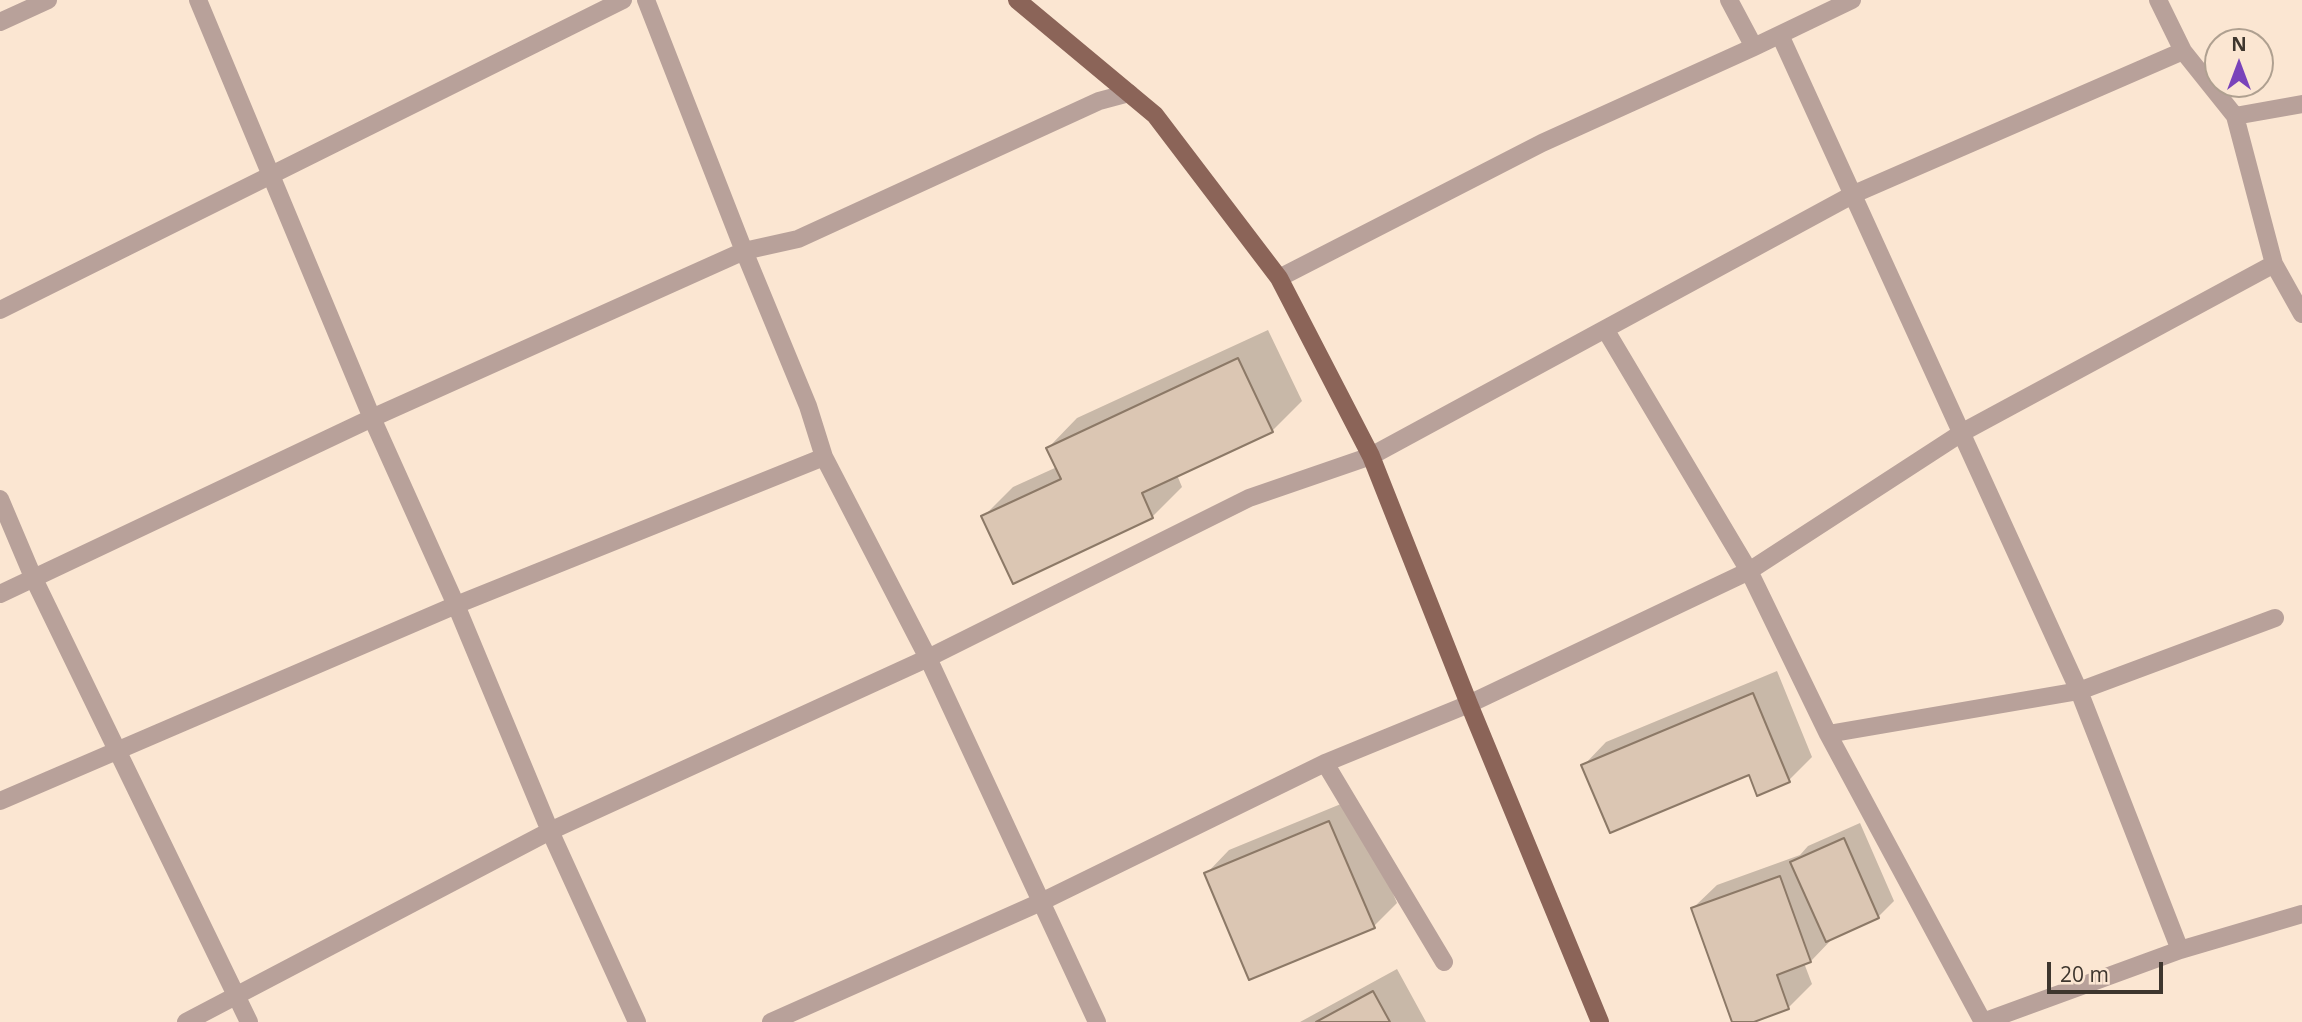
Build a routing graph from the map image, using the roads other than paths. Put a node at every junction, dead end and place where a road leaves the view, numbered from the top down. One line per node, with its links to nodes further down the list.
1 (48, 0): 9 (street)
2 (198, 0): 16 (street)
3 (623, 0): 16 (street)
4 (646, 0): 18 (street)
5 (1017, 0): 13 (main road)
6 (1730, 0): 11 (street)
7 (1852, 0): 10 (street)
8 (2158, 0): 12 (street)
9 (0, 22)
10 (1780, 35): 11 (street); 17 (street)
11 (1754, 47): 20 (street)
12 (2183, 51): 15 (street); 17 (street)
13 (1129, 93): 18 (street); 20 (main road)
14 (2302, 104): 15 (street)
15 (2235, 116): 19 (street)
16 (269, 174): 21 (street); 24 (street)
17 (1854, 194): 23 (street); 25 (street)
18 (744, 251): 24 (street); 27 (street)
19 (2274, 264): 22 (street); 25 (street)
20 (1279, 278): 26 (main road)
21 (0, 310)
22 (2302, 314)
23 (1605, 329): 26 (street); 29 (street)
24 (372, 418): 30 (street); 32 (street)
25 (1963, 432): 29 (street); 35 (street)
26 (1371, 456): 34 (street); 36 (main road)
27 (824, 457): 32 (street); 34 (street)
28 (0, 499): 30 (street)
29 (1749, 571): 36 (street); 37 (street)
30 (33, 577): 31 (street); 38 (street)
31 (0, 594)
32 (456, 605): 38 (street); 41 (street)
33 (2275, 618): 35 (street)
34 (928, 658): 41 (street); 42 (street)
35 (2080, 691): 37 (street); 44 (street)
36 (1469, 704): 39 (street); 52 (main road)
37 (1828, 734): 53 (street)
38 (118, 749): 40 (street); 46 (street)
39 (1325, 763): 42 (street); 45 (street)
40 (0, 801)
41 (550, 831): 46 (street); 49 (street)
42 (1041, 902): 50 (street); 51 (street)
43 (2302, 914): 44 (street)
44 (2180, 950): 53 (street)
45 (1444, 962)
46 (237, 994): 47 (street); 48 (street)
47 (186, 1022)
48 (249, 1022)
49 (637, 1022)
50 (771, 1022)
51 (1097, 1022)
52 (1600, 1022)
53 (1983, 1022)

